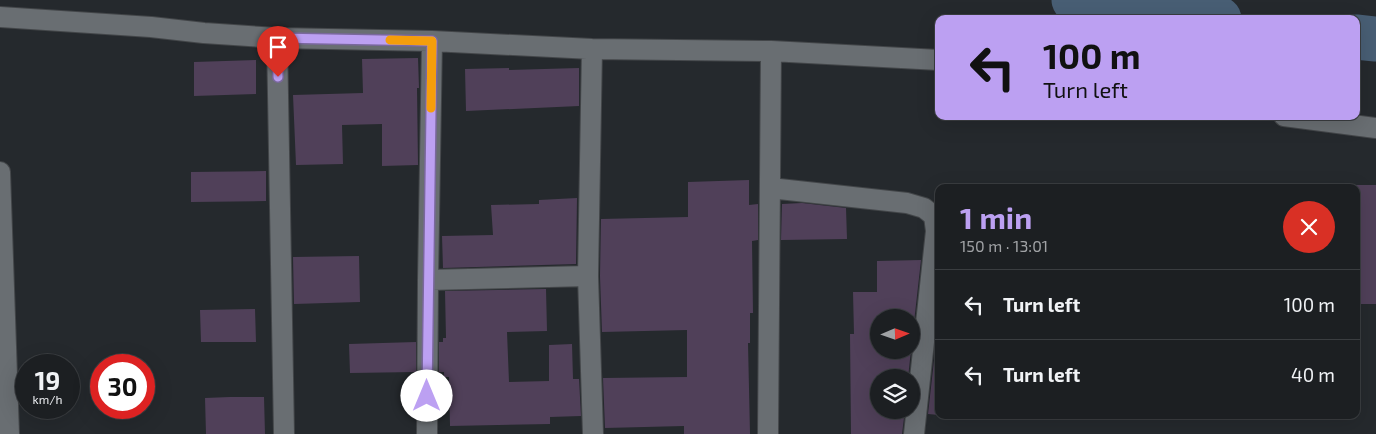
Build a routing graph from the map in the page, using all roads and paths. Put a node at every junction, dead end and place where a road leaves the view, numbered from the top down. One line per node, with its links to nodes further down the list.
1 (0, 18): 2 (street)
2 (277, 38): 3 (street); 16 (street)
3 (432, 41): 4 (street); 14 (street)
4 (592, 49): 5 (street); 13 (street)
5 (771, 51): 6 (street); 10 (street)
6 (935, 60)
7 (1315, 120): 8 (street)
8 (1376, 128)
9 (0, 172): 15 (street)
10 (770, 188): 11 (street); 19 (street)
11 (935, 224)
12 (935, 240): 20 (street)
13 (588, 276): 14 (street); 18 (street)
14 (428, 280): 17 (street)
15 (8, 434)
16 (284, 434)
17 (427, 434)
18 (593, 434)
19 (768, 434)
20 (914, 434)

